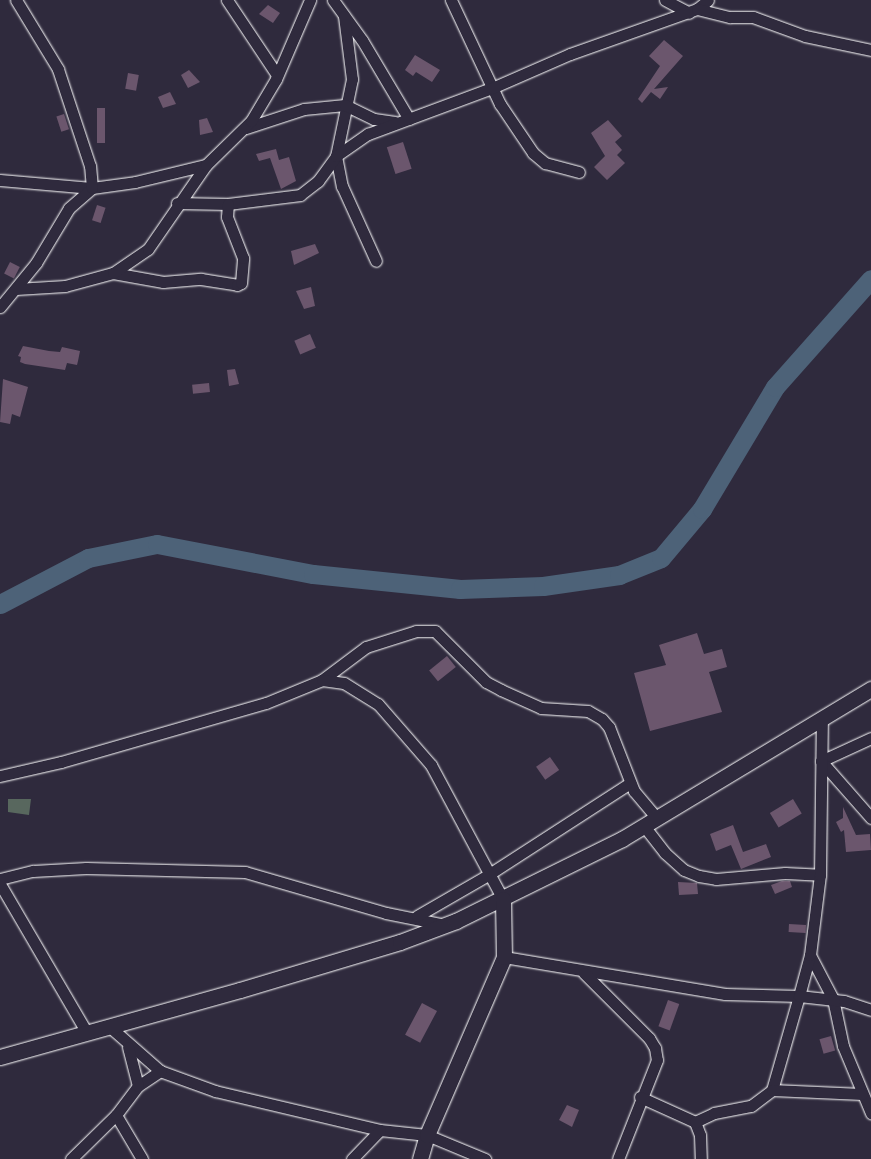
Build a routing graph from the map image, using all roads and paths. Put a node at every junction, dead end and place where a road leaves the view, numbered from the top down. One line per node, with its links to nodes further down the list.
1 (16, 0): 21 (street)
2 (227, 0): 11 (street)
3 (310, 0): 11 (street)
4 (332, 0): 9 (street)
5 (451, 0): 12 (street)
6 (664, 0): 8 (street)
7 (708, 0): 8 (street)
8 (693, 11): 10 (street); 12 (street)
9 (344, 16): 13 (street); 14 (street)
10 (871, 50)
11 (277, 75): 16 (street)
12 (492, 88): 14 (street); 19 (street)
13 (345, 105): 15 (street); 16 (street); 17 (street)
14 (409, 119): 15 (street)
15 (397, 122): 17 (street)
16 (244, 129): 18 (street)
17 (336, 156): 23 (street); 24 (street)
18 (206, 165): 21 (street); 22 (street)
19 (579, 172)
20 (0, 180): 21 (street)
21 (92, 188): 26 (street)
22 (177, 203): 23 (street); 25 (street)
23 (228, 204): 25 (street)
24 (376, 261)
25 (113, 273): 26 (street)
26 (16, 289): 27 (street)
27 (0, 307)
28 (322, 680): 33 (street); 34 (street); 38 (street)
29 (871, 689): 30 (street)
30 (822, 718): 32 (street); 35 (street)
31 (871, 738): 32 (street)
32 (821, 761): 36 (street); 39 (street)
33 (0, 776)
34 (630, 783): 35 (street); 38 (street)
35 (657, 818): 37 (street)
36 (871, 818)
37 (644, 826): 39 (street); 42 (street)
38 (488, 875): 42 (street); 43 (street)
39 (820, 875): 45 (street)
40 (0, 879): 43 (street)
41 (0, 884): 52 (street)
42 (503, 899): 44 (street); 46 (street)
43 (417, 916): 44 (street)
44 (445, 925): 51 (street)
45 (810, 955): 48 (street); 49 (street)
46 (504, 957): 47 (street); 64 (street)
47 (584, 973): 48 (street); 59 (street)
48 (800, 996): 49 (street); 57 (street)
49 (833, 999): 50 (street); 58 (street)
50 (871, 1010)
51 (110, 1027): 52 (street); 53 (street)
52 (87, 1033): 54 (street)
53 (128, 1045): 55 (street); 56 (street)
54 (0, 1057)
55 (160, 1072): 56 (street); 63 (street)
56 (138, 1086): 61 (street)
57 (772, 1090): 58 (street); 62 (street)
58 (862, 1094): 60 (street)
59 (640, 1098): 62 (street); 70 (street)
60 (871, 1113)
61 (116, 1115): 65 (street); 66 (street)
62 (695, 1122): 71 (street)
63 (380, 1130): 64 (street); 67 (street)
64 (427, 1136): 68 (street); 69 (street)
65 (71, 1159)
66 (142, 1159)
67 (352, 1159)
68 (420, 1159)
69 (484, 1159)
70 (618, 1159)
71 (702, 1159)

